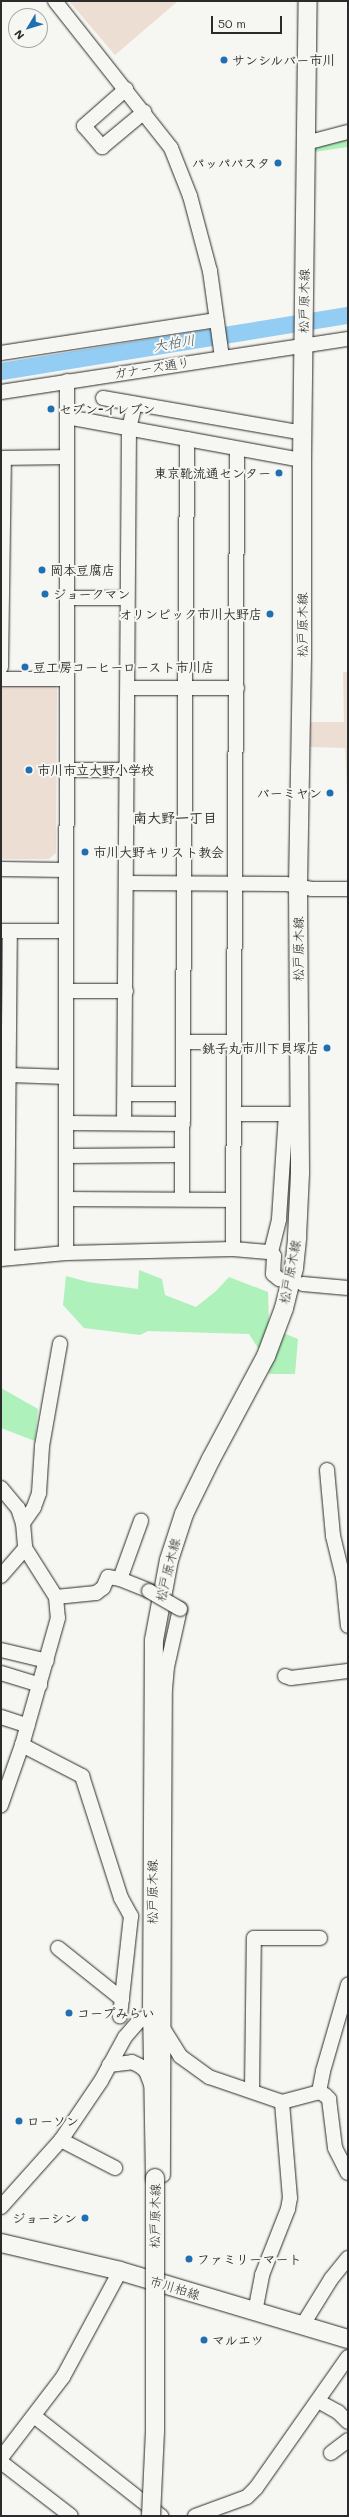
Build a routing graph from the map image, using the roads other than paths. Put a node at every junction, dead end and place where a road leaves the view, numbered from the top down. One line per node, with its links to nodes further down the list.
1 (55, 1): 3 (street)
2 (308, 1): 6 (main road, 松戸原木線)
3 (126, 89): 4 (street); 4 (street)
4 (144, 112): 7 (street)
5 (348, 132): 6 (street)
6 (306, 143): 9 (main road, 松戸原木線)
7 (216, 320): 10 (street); 11 (street)
8 (348, 339): 9 (street, ガナーズ通り)
9 (303, 340): 11 (street, ガナーズ通り); 18 (main road, 松戸原木線)
10 (1, 353)
11 (222, 357): 12 (street, ガナーズ通り)
12 (67, 381): 13 (street, ガナーズ通り); 16 (street)
13 (1, 392)
14 (103, 398): 15 (street)
15 (135, 404): 17 (street); 18 (street)
16 (67, 417): 17 (street); 21 (street)
17 (129, 428): 19 (street); 24 (street)
18 (302, 433): 22 (main road, 松戸原木線)
19 (186, 439): 20 (street); 29 (street)
20 (237, 449): 22 (street); 30 (street)
21 (67, 457): 23 (street); 25 (street)
22 (302, 460): 38 (main road, 松戸原木線)
23 (67, 598): 24 (street); 27 (street)
24 (126, 598): 28 (street)
25 (1, 667)
26 (1, 679): 27 (street)
27 (67, 679): 31 (street)
28 (128, 688): 29 (street); 32 (street)
29 (186, 688): 30 (street); 36 (street)
30 (237, 688): 37 (street)
31 (67, 770): 32 (street); 34 (street)
32 (127, 770): 35 (street)
33 (1, 869): 34 (street)
34 (66, 870): 41 (street)
35 (126, 883): 36 (street); 44 (street)
36 (184, 883): 37 (street); 45 (street)
37 (235, 884): 38 (street); 46 (street)
38 (298, 886): 39 (street); 54 (main road, 松戸原木線)
39 (348, 889)
40 (5, 931): 41 (street); 42 (street)
41 (66, 932): 43 (street)
42 (5, 989): 47 (street)
43 (66, 991): 44 (street); 49 (street)
44 (126, 991): 50 (street)
45 (183, 1042): 46 (street); 51 (street)
46 (234, 1042): 53 (street)
47 (5, 1048): 48 (street)
48 (9, 1075): 49 (street); 52 (street)
49 (66, 1077): 55 (street)
50 (125, 1094): 51 (street); 56 (street)
51 (183, 1094): 57 (street)
52 (5, 1106): 60 (street)
53 (234, 1114): 54 (street); 63 (street)
54 (292, 1114): 66 (street); 94 (main road, 松戸原木線)
55 (66, 1123): 56 (street); 59 (street)
56 (124, 1123): 57 (street)
57 (183, 1124): 58 (street)
58 (182, 1155): 59 (street); 62 (street)
59 (66, 1156): 61 (street)
60 (4, 1164): 64 (street)
61 (66, 1199): 62 (street); 67 (street)
62 (182, 1199): 63 (street)
63 (233, 1200): 65 (street)
64 (4, 1223): 68 (street)
65 (233, 1249): 66 (street); 67 (street)
66 (271, 1252): 69 (street)
67 (66, 1253): 68 (street)
68 (4, 1258)
69 (279, 1279)
70 (303, 1284): 71 (street)
71 (348, 1288)
72 (60, 1344): 76 (street)
73 (327, 1470): 77 (street)
74 (1, 1488): 76 (street)
75 (141, 1521): 81 (street)
76 (22, 1523): 78 (street)
77 (342, 1545): 80 (street)
78 (25, 1548): 79 (street); 82 (street)
79 (1, 1576)
80 (345, 1577): 83 (street)
81 (120, 1579): 82 (street); 94 (street, bridge)
82 (56, 1597): 85 (street)
83 (348, 1617)
84 (1, 1650): 85 (street)
85 (47, 1661): 89 (street)
86 (348, 1671): 88 (street)
87 (1, 1673): 89 (street)
88 (285, 1676)
89 (40, 1684): 91 (street)
90 (1, 1717): 91 (street)
91 (28, 1726): 92 (street)
92 (22, 1745): 93 (street); 98 (street)
93 (2, 1796)
94 (158, 1855): 99 (main road, 松戸原木線); 101 (street)
95 (320, 1938): 103 (street)
96 (58, 1948): 98 (street)
97 (348, 1985): 104 (street)
98 (122, 1999): 100 (street)
99 (152, 2014): 102 (street); 105 (main road, 松戸原木線)
100 (120, 2016)
101 (164, 2030): 103 (street); 111 (street)
102 (109, 2065): 105 (street); 107 (street)
103 (252, 2091): 106 (street)
104 (319, 2092): 106 (street); 109 (street)
105 (155, 2097): 127 (main road, 松戸原木線, bridge)
106 (282, 2102): 115 (street)
107 (61, 2140): 108 (street); 110 (street)
108 (114, 2168)
109 (348, 2173)
110 (1, 2207)
111 (162, 2222)
112 (1, 2243): 114 (main road, 市川柏線)
113 (348, 2258): 116 (street)
114 (120, 2271): 115 (main road, 市川柏線); 120 (street)
115 (255, 2312): 116 (main road, 市川柏線)
116 (302, 2326): 117 (main road, 市川柏線)
117 (348, 2339)
118 (348, 2357): 119 (street)
119 (318, 2401): 121 (street); 129 (street)
120 (34, 2416): 124 (street); 128 (street)
121 (348, 2422)
122 (348, 2440): 123 (street)
123 (331, 2453)
124 (1, 2458)
125 (1, 2462): 126 (street)
126 (71, 2516)
127 (151, 2516)
128 (161, 2516)
129 (195, 2516)

